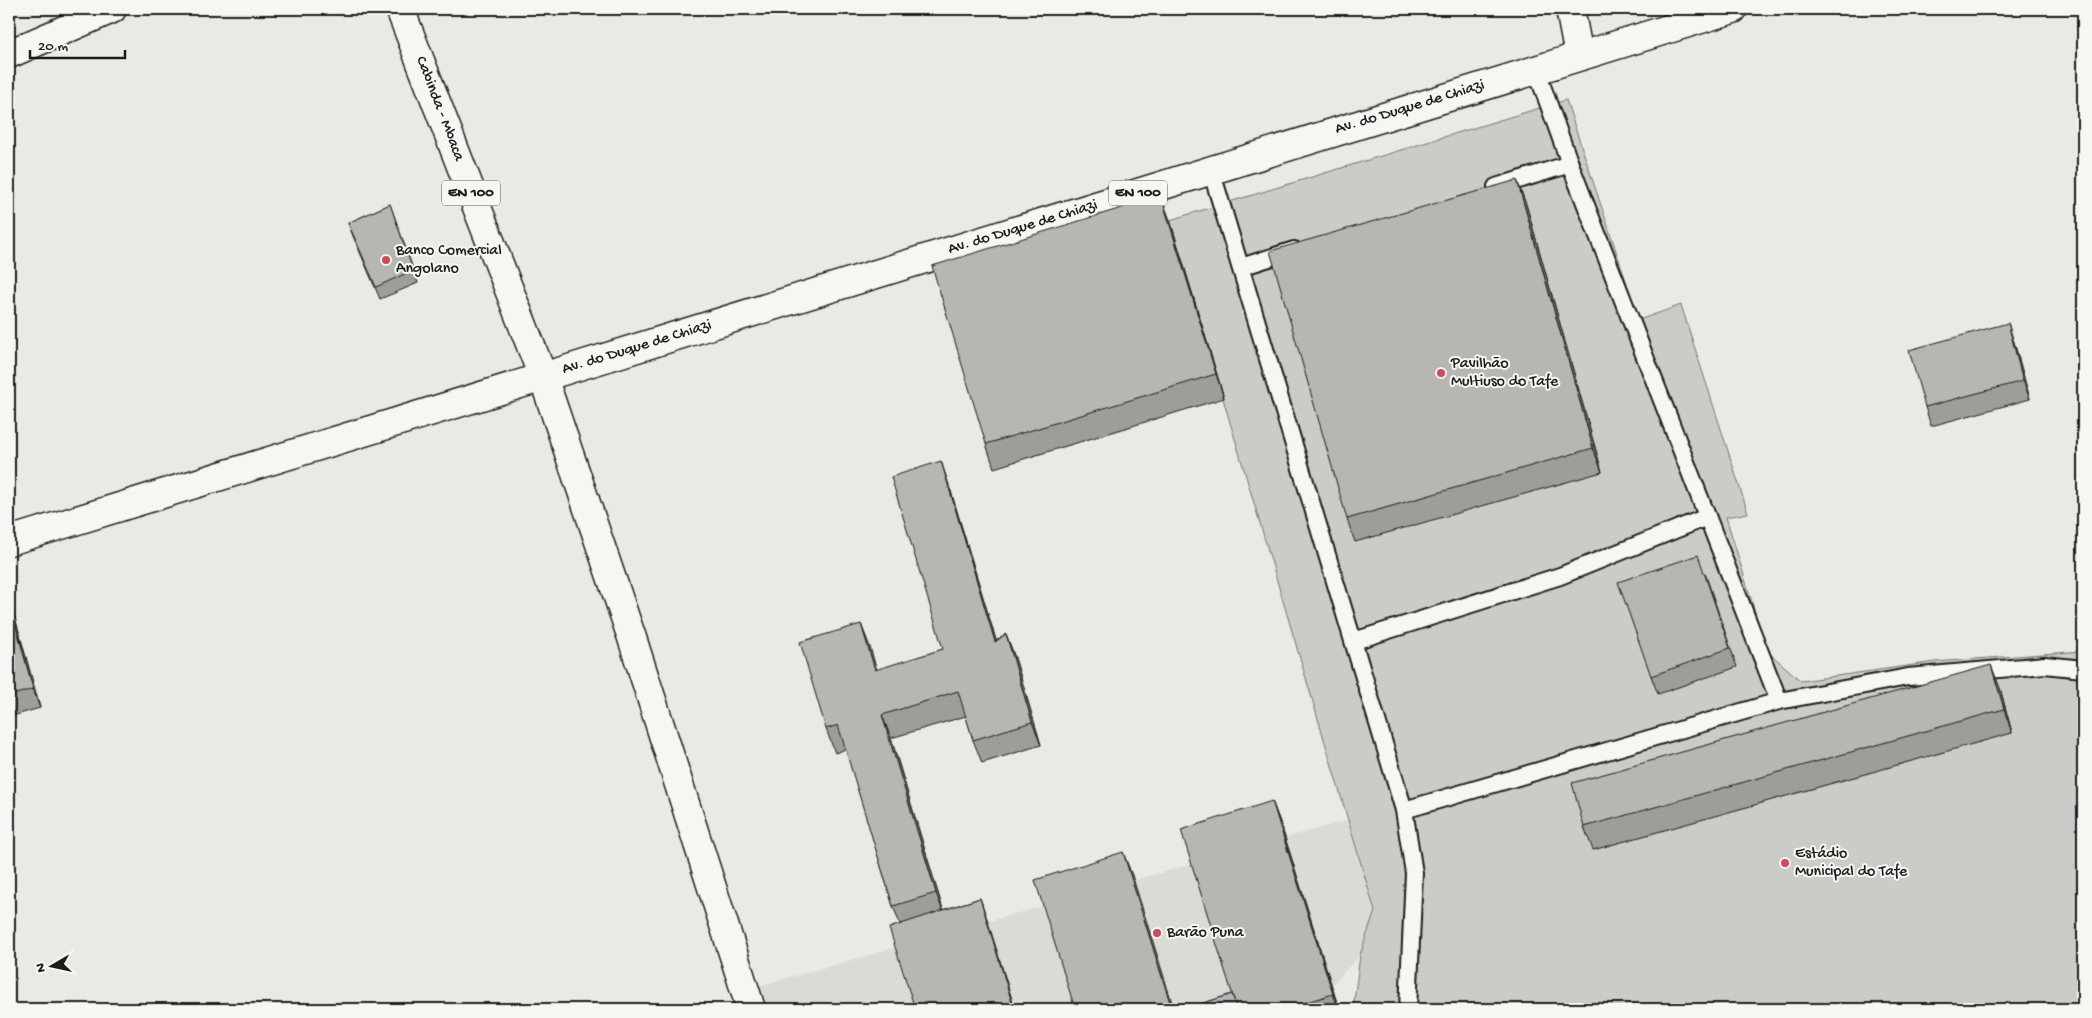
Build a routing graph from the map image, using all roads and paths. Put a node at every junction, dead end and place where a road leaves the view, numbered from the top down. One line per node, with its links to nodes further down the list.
1 (112, 9): 5 (main road)
2 (400, 9): 13 (main road, Cabinda - Mbaca / EN 100)
3 (1570, 9): 6 (main road)
4 (1733, 9): 6 (main road, Av. do Duque de Chiazi / EN 100)
5 (9, 54)
6 (1579, 56): 7 (main road, Av. do Duque de Chiazi / EN 100)
7 (1536, 69): 8 (lane); 9 (main road, Av. do Duque de Chiazi / EN 100)
8 (1570, 164): 10 (lane); 14 (lane)
9 (1211, 170): 12 (lane); 13 (main road, Av. do Duque de Chiazi / EN 100)
10 (1486, 191)
11 (1307, 246): 12 (lane)
12 (1241, 267): 16 (lane)
13 (543, 377): 15 (main road, Av. do Duque de Chiazi); 20 (main road, Cabinda - Mbaca)
14 (1707, 517): 16 (lane); 18 (lane)
15 (9, 541)
16 (1354, 641): 19 (lane)
17 (2083, 669): 18 (lane)
18 (1779, 700): 19 (lane)
19 (1404, 810): 21 (lane)
20 (751, 1009)
21 (1408, 1009)

